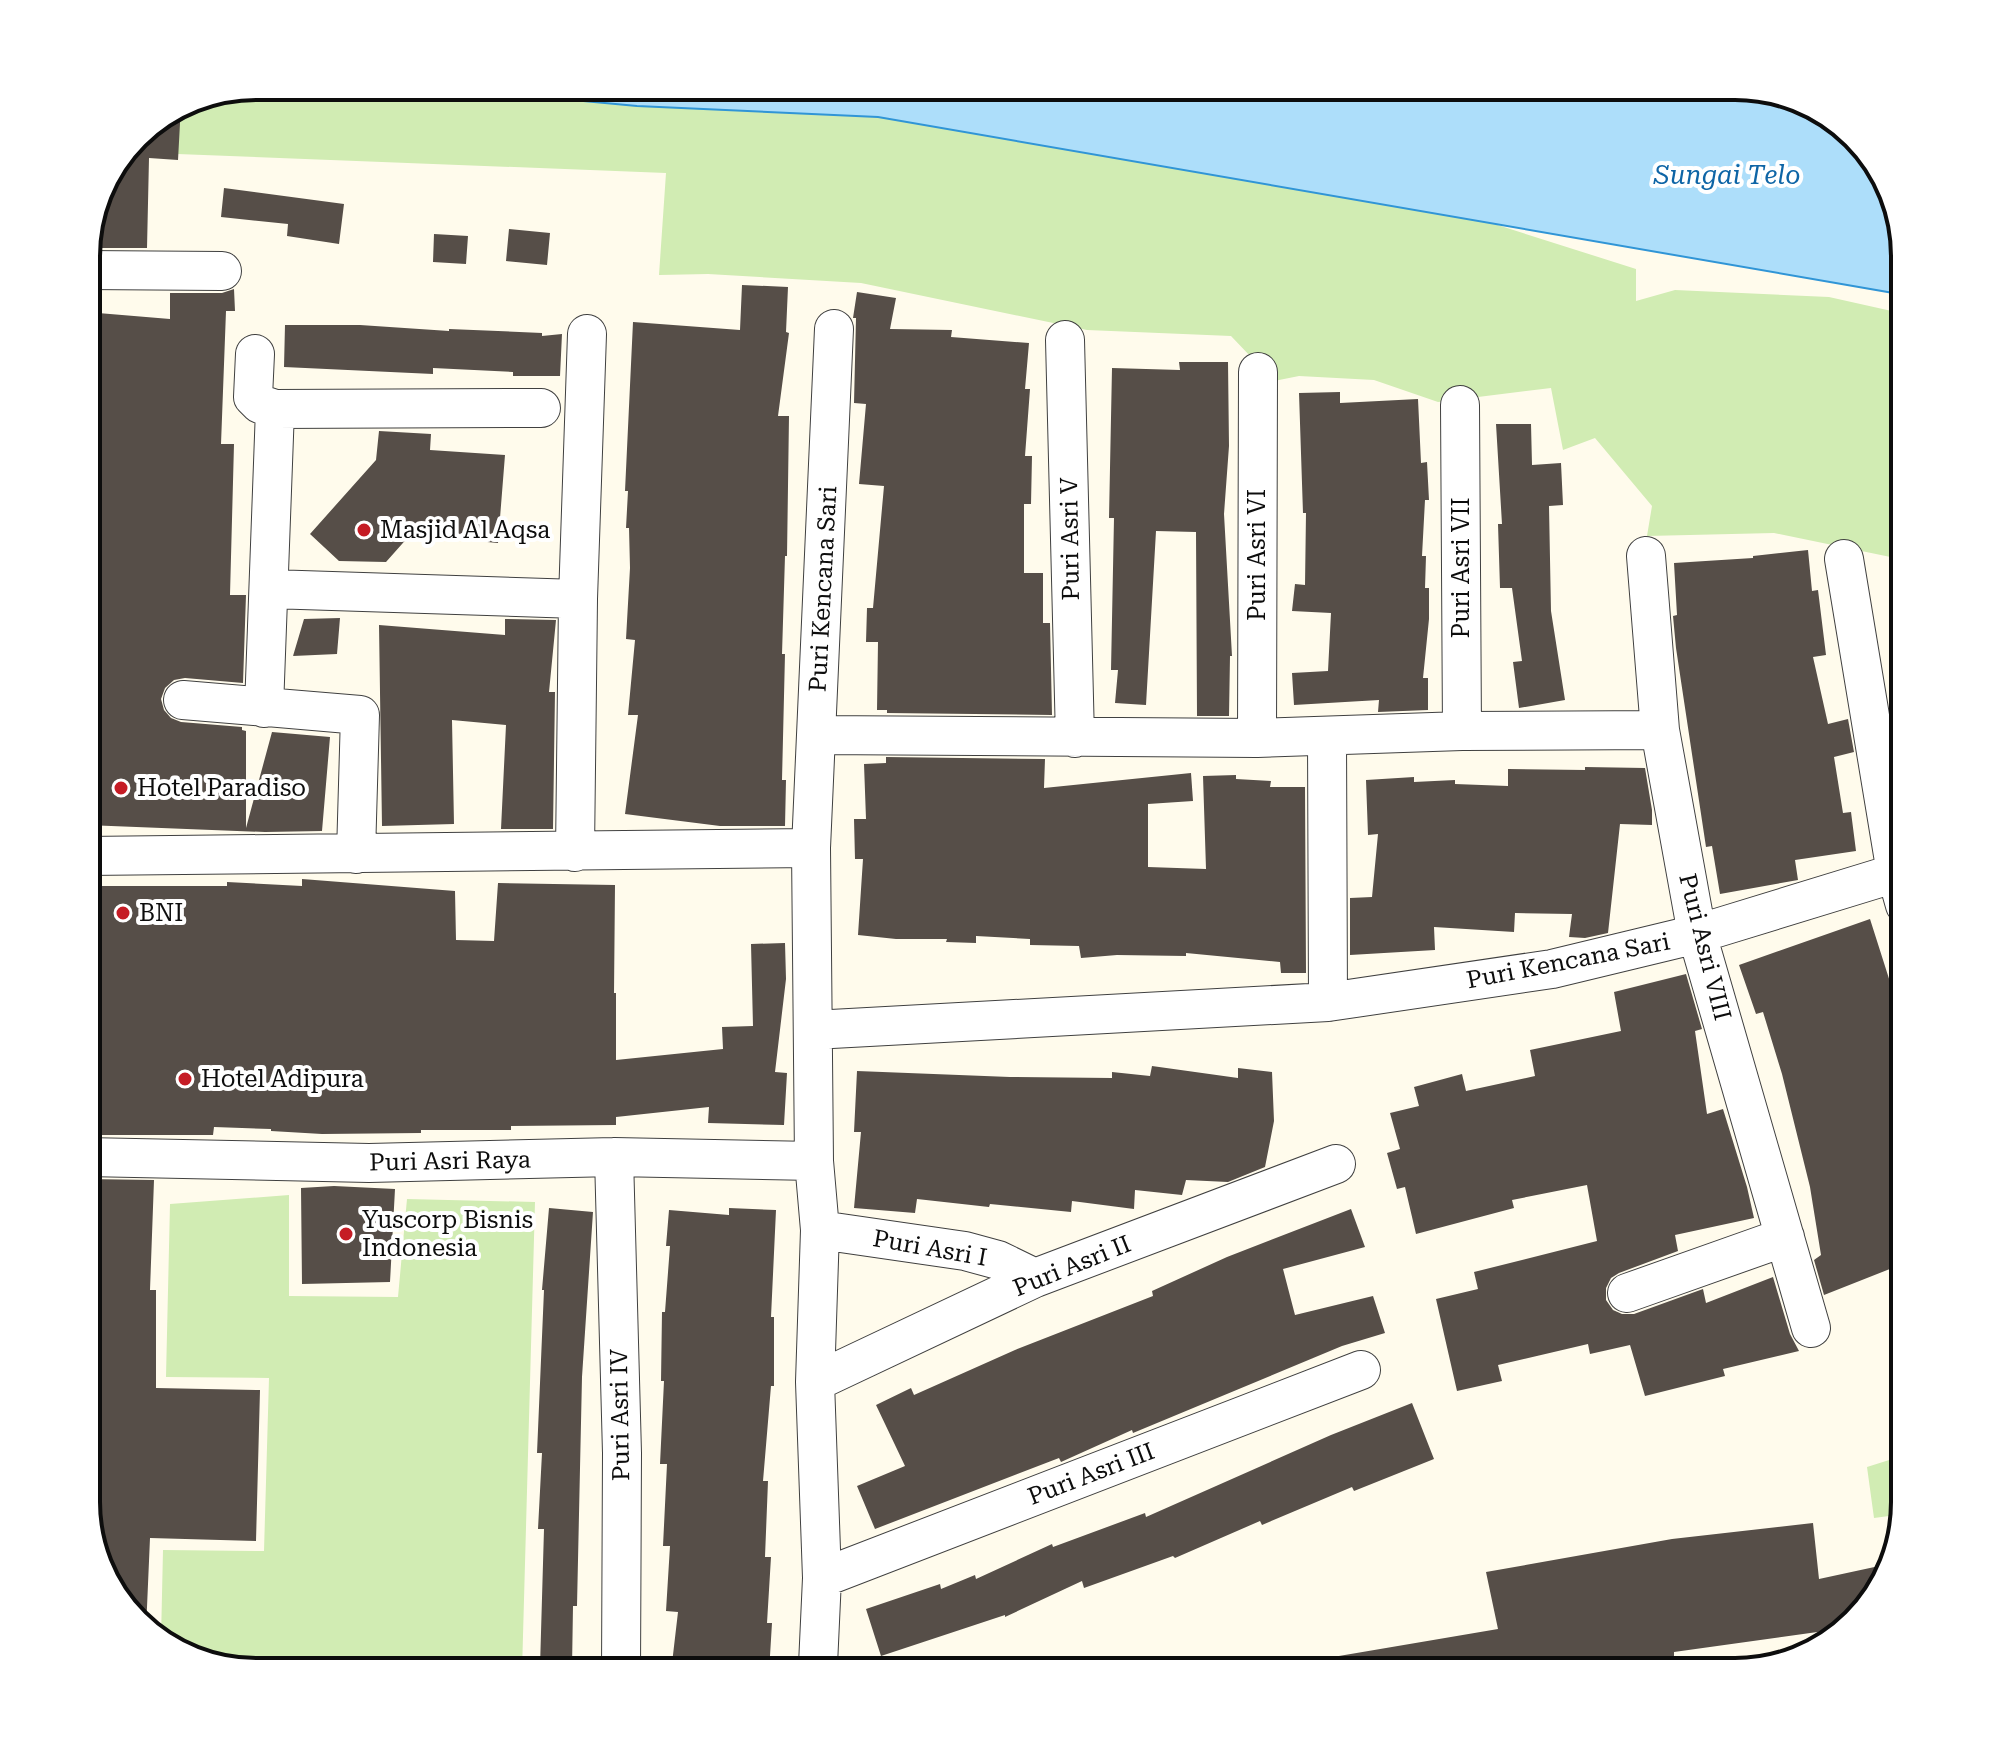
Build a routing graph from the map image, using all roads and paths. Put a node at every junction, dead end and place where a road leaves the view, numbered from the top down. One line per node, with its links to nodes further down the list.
1 (100, 270): 2 (street)
2 (222, 271)
3 (834, 329): 19 (street, Puri Kencana Sari)
4 (587, 334): 14 (street)
5 (1065, 340): 21 (street, Puri Asri V)
6 (255, 354): 10 (street)
7 (1258, 372): 22 (street, Puri Asri VI)
8 (1460, 405): 18 (street, Puri Asri VII)
9 (541, 408): 10 (street)
10 (275, 409): 13 (street)
11 (1646, 556): 17 (street, Puri Asri VIII)
12 (1844, 559): 23 (street)
13 (270, 589): 14 (street); 16 (street)
14 (578, 599): 25 (street)
15 (183, 700): 16 (street)
16 (264, 708): 26 (street)
17 (1660, 730): 18 (street); 29 (street, Puri Asri VIII)
18 (1462, 731): 20 (street)
19 (816, 735): 21 (street); 24 (street, Puri Kencana Sari)
20 (1327, 737): 22 (street); 30 (street)
21 (1075, 738): 22 (street)
22 (1257, 738)
23 (1891, 836)
24 (811, 848): 25 (street); 31 (street, Puri Kencana Sari)
25 (575, 852): 26 (street)
26 (356, 854): 27 (street)
27 (100, 856)
28 (1891, 891): 29 (street, Puri Kencana Sari)
29 (1697, 934): 30 (street, Puri Kencana Sari); 37 (street, Puri Asri VIII)
30 (1328, 1002): 31 (street, Puri Kencana Sari)
31 (813, 1030): 34 (street, Puri Kencana Sari)
32 (100, 1157): 33 (street, Puri Asri Raya)
33 (614, 1157): 34 (street, Puri Asri Raya); 44 (street, Puri Asri IV)
34 (814, 1161): 36 (street, Puri Kencana Sari)
35 (1336, 1164): 38 (street, Puri Asri II)
36 (820, 1230): 38 (street, Puri Asri I); 42 (street, Puri Kencana Sari)
37 (1785, 1237): 39 (street); 40 (street, Puri Asri VIII)
38 (1035, 1278): 42 (street, Puri Asri II)
39 (1627, 1293)
40 (1811, 1328)
41 (1361, 1370): 43 (street, Puri Asri III)
42 (815, 1382): 43 (street, Puri Kencana Sari)
43 (822, 1578): 45 (street, Puri Kencana Sari)
44 (621, 1658)
45 (818, 1658)

